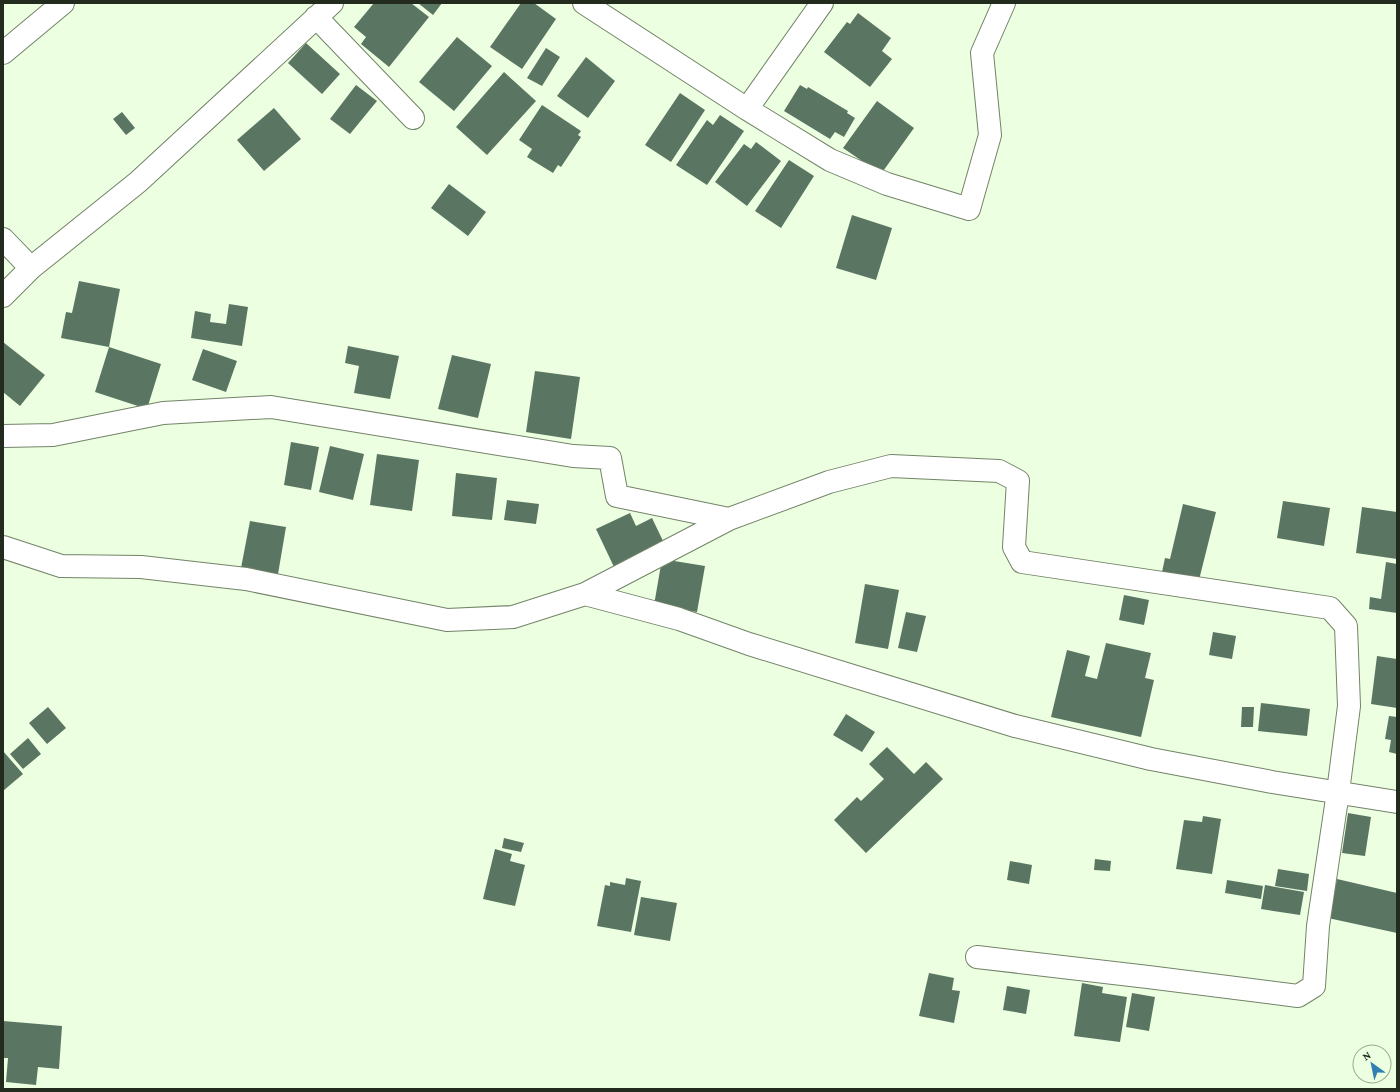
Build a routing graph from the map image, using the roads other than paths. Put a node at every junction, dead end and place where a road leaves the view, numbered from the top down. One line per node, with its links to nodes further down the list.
1 (63, 3): 6 (street)
2 (584, 3): 7 (street)
3 (822, 3): 7 (street)
4 (1004, 3): 7 (street)
5 (327, 7): 8 (street); 10 (street)
6 (3, 53)
7 (747, 109)
8 (413, 118)
9 (3, 239): 10 (street)
10 (31, 268): 11 (street)
11 (3, 296)
12 (3, 436): 13 (street)
13 (729, 519): 15 (street); 16 (street)
14 (3, 547): 15 (street)
15 (585, 594): 16 (street)
16 (1338, 792): 17 (street); 18 (street)
17 (1397, 802)
18 (978, 957)

